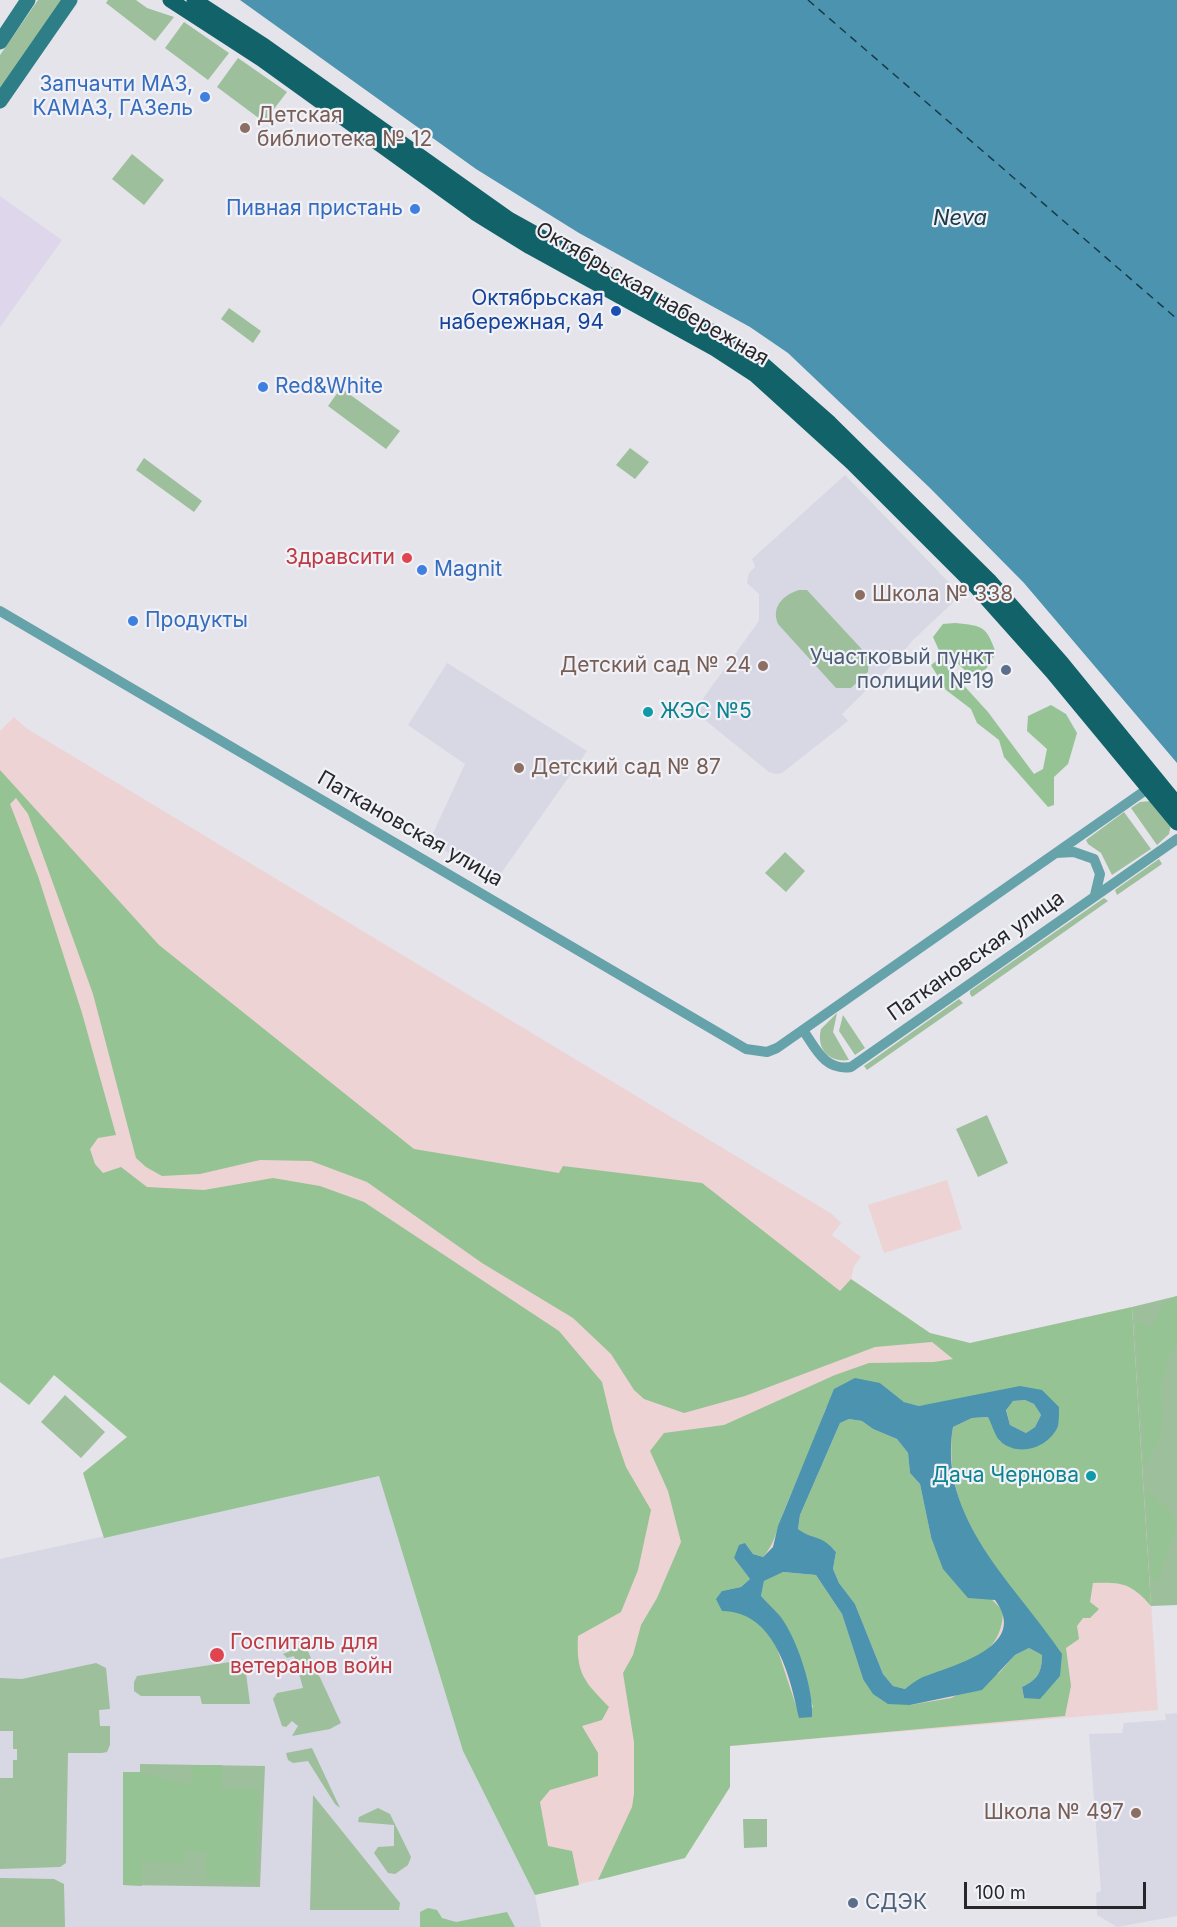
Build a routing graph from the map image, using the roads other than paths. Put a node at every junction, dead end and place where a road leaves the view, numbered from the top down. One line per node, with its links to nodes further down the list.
1 (28, 0): 5 (main road)
2 (70, 0): 6 (main road)
3 (170, 0): 8 (main road, Октябрьская набережная)
4 (194, 0): 8 (main road, Октябрьская набережная)
5 (0, 42)
6 (0, 101)
7 (0, 611): 14 (street, Паткановская улица)
8 (1153, 785): 9 (main road, Октябрьская набережная); 10 (main road, Октябрьская набережная); 12 (street, Паткановская улица)
9 (1177, 804)
10 (1177, 823)
11 (1177, 839): 13 (street, Паткановская улица)
12 (1056, 853): 13 (street); 14 (street, Паткановская улица)
13 (1094, 897): 14 (street, Паткановская улица)
14 (803, 1030)

